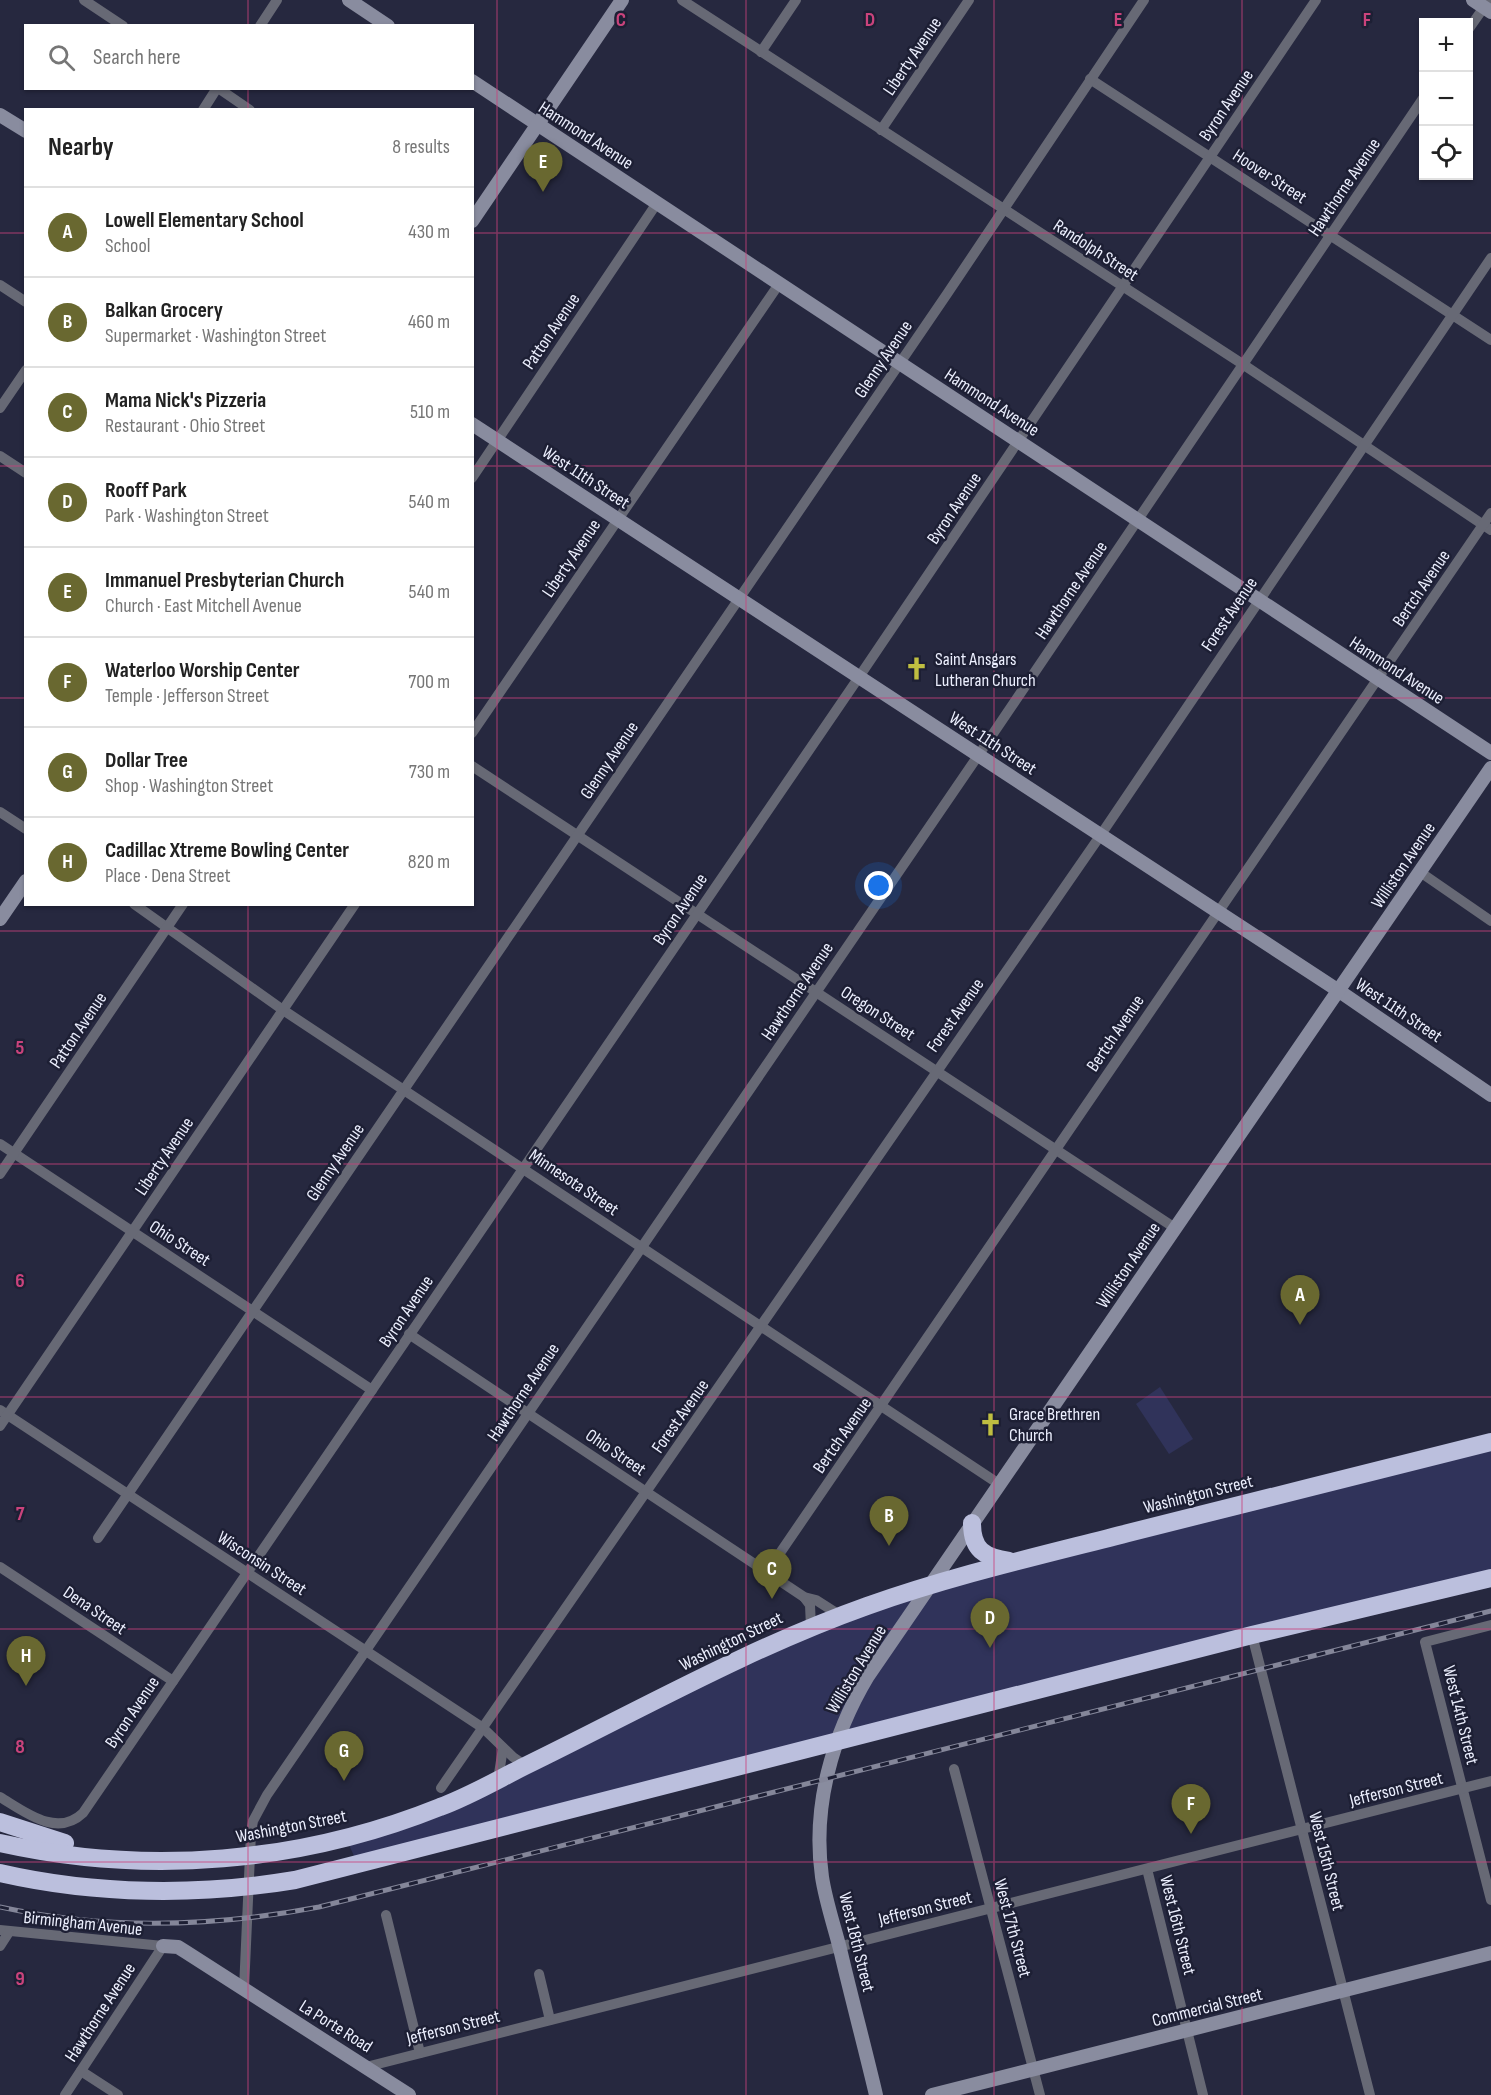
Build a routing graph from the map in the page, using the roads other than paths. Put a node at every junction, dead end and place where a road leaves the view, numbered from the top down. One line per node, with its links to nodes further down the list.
1 (84, 0): 12 (street)
2 (277, 0): 13 (street)
3 (349, 0): 14 (main road)
4 (622, 0): 24 (main road)
5 (682, 0): 15 (street, Randolph Street)
6 (796, 0): 15 (street)
7 (969, 0): 26 (street, Liberty Avenue)
8 (1144, 0): 16 (street, Glenny Avenue)
9 (1316, 0): 27 (street, Byron Avenue)
10 (1484, 5): 11 (street)
11 (1473, 22)
12 (120, 24)
13 (261, 24)
14 (385, 24)
15 (761, 52): 26 (street, Randolph Street)
16 (1090, 79): 27 (street, Hoover Street); 29 (street, Glenny Avenue)
17 (474, 82): 24 (main road, Hammond Avenue)
18 (217, 90): 21 (street)
19 (221, 90): 22 (street)
20 (1419, 104): 31 (street, Hawthorne Avenue)
21 (204, 108)
22 (247, 108)
23 (0, 115): 25 (main road)
24 (538, 125): 28 (main road, Hammond Avenue); 30 (main road)
25 (24, 130)
26 (881, 130): 29 (street, Randolph Street)
27 (1211, 158): 31 (street, Hoover Street); 35 (street, Byron Avenue)
28 (657, 203): 33 (main road, Hammond Avenue); 44 (street, Patton Avenue)
29 (1003, 210): 35 (street, Randolph Street); 39 (street, Glenny Avenue)
30 (474, 218)
31 (1331, 236): 37 (street, Hoover Street); 40 (street, Hawthorne Avenue)
32 (1491, 258): 37 (street, Forest Avenue)
33 (779, 284): 39 (main road, Hammond Avenue); 51 (street, Liberty Avenue)
34 (0, 285): 36 (street)
35 (1124, 288): 40 (street, Randolph Street); 45 (street, Byron Avenue)
36 (24, 301)
37 (1452, 316): 38 (street, Hoover Street); 46 (street, Forest Avenue)
38 (1491, 340)
39 (900, 363): 45 (main road, Hammond Avenue); 54 (street, Glenny Avenue)
40 (1244, 365): 46 (street, Randolph Street); 52 (street, Hawthorne Avenue)
41 (24, 373): 42 (street)
42 (0, 408)
43 (474, 425): 44 (main road, West 11th Street)
44 (498, 441): 49 (street, Patton Avenue); 51 (main road, West 11th Street)
45 (1018, 441): 52 (main road, Hammond Avenue); 56 (street, Byron Avenue)
46 (1365, 446): 53 (street, Randolph Street); 55 (street, Forest Avenue)
47 (0, 456): 48 (street)
48 (24, 471)
49 (474, 475)
50 (1491, 513): 53 (street, Bertch Avenue)
51 (617, 519): 54 (main road, West 11th Street); 58 (street, Liberty Avenue)
52 (1138, 521): 55 (main road, Hammond Avenue); 60 (street, Hawthorne Avenue)
53 (1487, 527): 57 (street, Bertch Avenue)
54 (738, 599): 56 (main road, West 11th Street); 65 (street, Glenny Avenue)
55 (1258, 600): 57 (main road, Hammond Avenue); 66 (street, Forest Avenue)
56 (859, 677): 60 (main road, West 11th Street); 73 (street, Byron Avenue)
57 (1379, 679): 59 (main road, Hammond Avenue); 72 (street, Bertch Avenue)
58 (474, 730)
59 (1491, 753)
60 (979, 755): 66 (main road, West 11th Street); 78 (street, Hawthorne Avenue)
61 (474, 767): 65 (street, Oregon Street)
62 (1491, 768): 67 (main road, Williston Avenue)
63 (0, 812): 64 (street)
64 (24, 828)
65 (578, 835): 73 (street, Oregon Street); 81 (street, Glenny Avenue)
66 (1100, 836): 72 (main road, West 11th Street); 80 (street, Forest Avenue)
67 (1420, 872): 75 (street); 77 (main road, Williston Avenue)
68 (24, 884): 74 (main road)
69 (137, 906): 76 (street, Minnesota Street)
70 (182, 906): 76 (street, Patton Avenue)
71 (354, 906): 79 (street, Liberty Avenue)
72 (1217, 912): 77 (main road, West 11th Street); 84 (street, Bertch Avenue)
73 (696, 913): 78 (street, Oregon Street); 86 (street, Byron Avenue)
74 (0, 919)
75 (1491, 921)
76 (167, 928): 79 (street, Minnesota Street); 85 (street, Patton Avenue)
77 (1339, 991): 82 (main road, West 11th Street); 88 (main road, Williston Avenue)
78 (816, 992): 80 (street, Oregon Street); 90 (street, Hawthorne Avenue)
79 (284, 1010): 81 (street, Minnesota Street); 89 (street, Liberty Avenue)
80 (936, 1071): 84 (street, Oregon Street); 92 (street, Forest Avenue)
81 (404, 1089): 86 (street, Minnesota Street); 91 (street, Glenny Avenue)
82 (1491, 1095)
83 (0, 1144): 85 (street, Ohio Street)
84 (1057, 1150): 88 (street, Oregon Street); 95 (street, Bertch Avenue)
85 (14, 1153): 87 (street, Patton Avenue); 89 (street, Ohio Street)
86 (523, 1167): 90 (street, Minnesota Street); 93 (street, Byron Avenue)
87 (0, 1174)
88 (1175, 1228): 100 (main road, Williston Avenue)
89 (133, 1232): 91 (street, Ohio Street); 96 (street, Liberty Avenue)
90 (642, 1247): 92 (street, Minnesota Street); 97 (street, Hawthorne Avenue)
91 (253, 1311): 94 (street, Ohio Street); 102 (street, Glenny Avenue)
92 (763, 1326): 95 (street, Minnesota Street); 101 (street, Forest Avenue)
93 (410, 1334): 94 (street, Byron Avenue); 97 (street, Ohio Street)
94 (372, 1389): 108 (street, Byron Avenue)
95 (883, 1406): 100 (street, Minnesota Street); 107 (street, Bertch Avenue)
96 (4, 1412): 98 (street, Liberty Avenue); 102 (street, Wisconsin Street)
97 (529, 1413): 101 (street, Ohio Street); 116 (street, Hawthorne Avenue)
98 (0, 1426)
99 (1491, 1442): 105 (highway, Washington Street)
100 (999, 1484): 103 (main road, Williston Avenue)
101 (648, 1492): 107 (street, Ohio Street); 118 (street, Forest Avenue)
102 (128, 1494): 104 (street, Glenny Avenue); 108 (street, Wisconsin Street)
103 (972, 1523): 105 (highway); 110 (main road, Williston Avenue)
104 (98, 1538)
105 (1014, 1562): 110 (highway, Washington Street)
106 (0, 1567): 117 (street, Dena Street)
107 (768, 1572): 111 (street, Ohio Street)
108 (247, 1573): 116 (street, Wisconsin Street); 117 (street, Byron Avenue)
109 (1491, 1578): 115 (highway)
110 (930, 1585): 112 (highway, Washington Street); 119 (main road, Williston Avenue)
111 (804, 1597): 112 (street, Ohio Street); 114 (street)
112 (841, 1616): 114 (highway, Washington Street)
113 (1491, 1624): 126 (street, West 14th Street)
114 (811, 1627): 121 (highway, Washington Street)
115 (1252, 1635): 119 (highway); 130 (street, West 15th Street)
116 (365, 1650): 118 (street, Wisconsin Street); 132 (street, Hawthorne Avenue)
117 (172, 1681): 128 (street, Byron Avenue)
118 (483, 1728): 120 (street, Wisconsin Street); 125 (street, Forest Avenue)
119 (837, 1740): 127 (main road, Williston Avenue); 136 (highway)
120 (502, 1748): 121 (street, Wisconsin Street); 123 (street)
121 (526, 1766): 123 (highway, Washington Street)
122 (954, 1769): 138 (street, West 17th Street)
123 (498, 1780): 132 (highway, Washington Street)
124 (1491, 1781): 126 (street, Jefferson Street)
125 (441, 1788)
126 (1463, 1789): 130 (street, Jefferson Street); 137 (street, West 14th Street)
127 (824, 1796): 143 (main road, West 18th Street)
128 (0, 1797)
129 (0, 1822): 133 (highway)
130 (1302, 1829): 134 (street, Jefferson Street); 147 (street, West 15th Street)
131 (0, 1843): 133 (highway, Washington Street)
132 (249, 1858): 133 (highway, Washington Street); 136 (street, Hawthorne Avenue)
133 (155, 1860)
134 (1147, 1869): 138 (street, Jefferson Street); 149 (street, West 16th Street)
135 (0, 1874): 136 (highway)
136 (248, 1888): 146 (street, Hawthorne Avenue)
137 (1491, 1900)
138 (991, 1908): 143 (street, Jefferson Street); 152 (street, West 17th Street)
139 (386, 1915): 150 (street)
140 (5, 1931): 141 (street); 142 (street, Birmingham Avenue)
141 (0, 1946)
142 (163, 1946): 146 (main road, La Porte Road); 153 (street, Hawthorne Avenue)
143 (839, 1947): 148 (street, Jefferson Street); 157 (main road, West 18th Street)
144 (1491, 1953): 147 (main road, Commercial Street)
145 (539, 1974): 148 (street)
146 (244, 1989): 151 (main road, La Porte Road)
147 (1343, 1991): 149 (main road, Commercial Street); 161 (street, West 15th Street)
148 (550, 2020): 150 (street, Jefferson Street)
149 (1187, 2030): 152 (main road, Commercial Street); 160 (street, West 16th Street)
150 (420, 2053): 151 (street, Jefferson Street)
151 (366, 2067): 154 (main road, La Porte Road)
152 (1033, 2069): 158 (main road, Commercial Street); 159 (street, West 17th Street)
153 (81, 2071): 155 (street, Hawthorne Avenue); 156 (street)
154 (403, 2094)
155 (65, 2095)
156 (118, 2095)
157 (876, 2095)
158 (932, 2095)
159 (1040, 2095)
160 (1203, 2095)
161 (1370, 2095)

